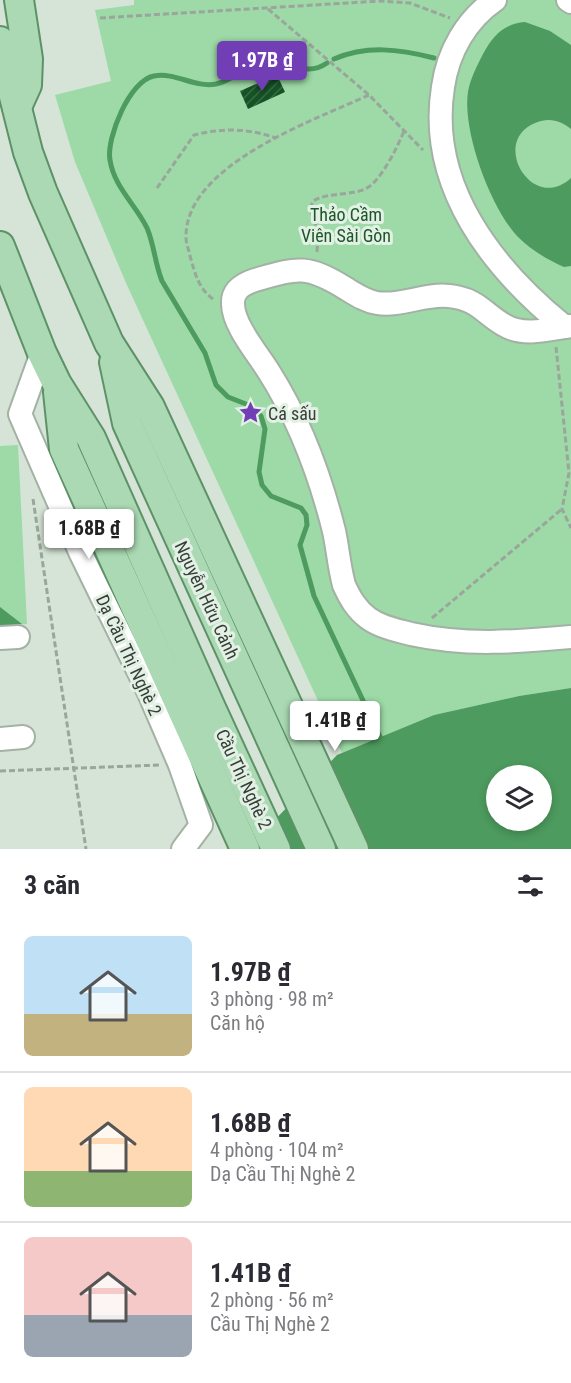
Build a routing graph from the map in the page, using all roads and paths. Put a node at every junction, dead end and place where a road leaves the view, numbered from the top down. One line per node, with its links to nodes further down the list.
1 (495, 0): 5 (street)
2 (267, 8): 4 (path); 5 (path); 7 (path)
3 (14, 15): 8 (main road)
4 (100, 18)
5 (466, 28): 11 (street)
6 (0, 41): 8 (main road, Nguyễn Hữu Cảnh)
7 (369, 95): 9 (path); 10 (path)
8 (16, 109): 17 (main road, Nguyễn Hữu Cảnh)
9 (404, 131): 11 (path); 14 (path)
10 (276, 138): 12 (path); 15 (path)
11 (449, 177): 16 (street)
12 (157, 188)
13 (0, 246): 18 (main road)
14 (314, 271): 15 (street); 16 (street)
15 (233, 304): 23 (street)
16 (563, 327): 19 (path)
17 (109, 343): 35 (main road, Nguyễn Hữu Cảnh); 36 (main road, Nguyễn Hữu Cảnh)
18 (42, 353): 25 (main road); 28 (street, Dạ Cầu Thị Nghè 2)
19 (570, 473): 21 (path)
20 (33, 497): 29 (path)
21 (562, 509): 22 (path); 23 (path)
22 (571, 528)
23 (412, 634): 24 (street)
24 (571, 638)
25 (198, 714): 33 (main road, Cầu Thị Nghè 2); 34 (main road, Cầu Thị Nghè 2)
26 (23, 737): 27 (street)
27 (0, 739)
28 (180, 765): 29 (path); 32 (street, Dạ Cầu Thị Nghè 2)
29 (74, 768): 30 (path); 31 (path)
30 (0, 771)
31 (86, 849)
32 (183, 849)
33 (245, 849)
34 (276, 849)
35 (321, 849)
36 (354, 849)

